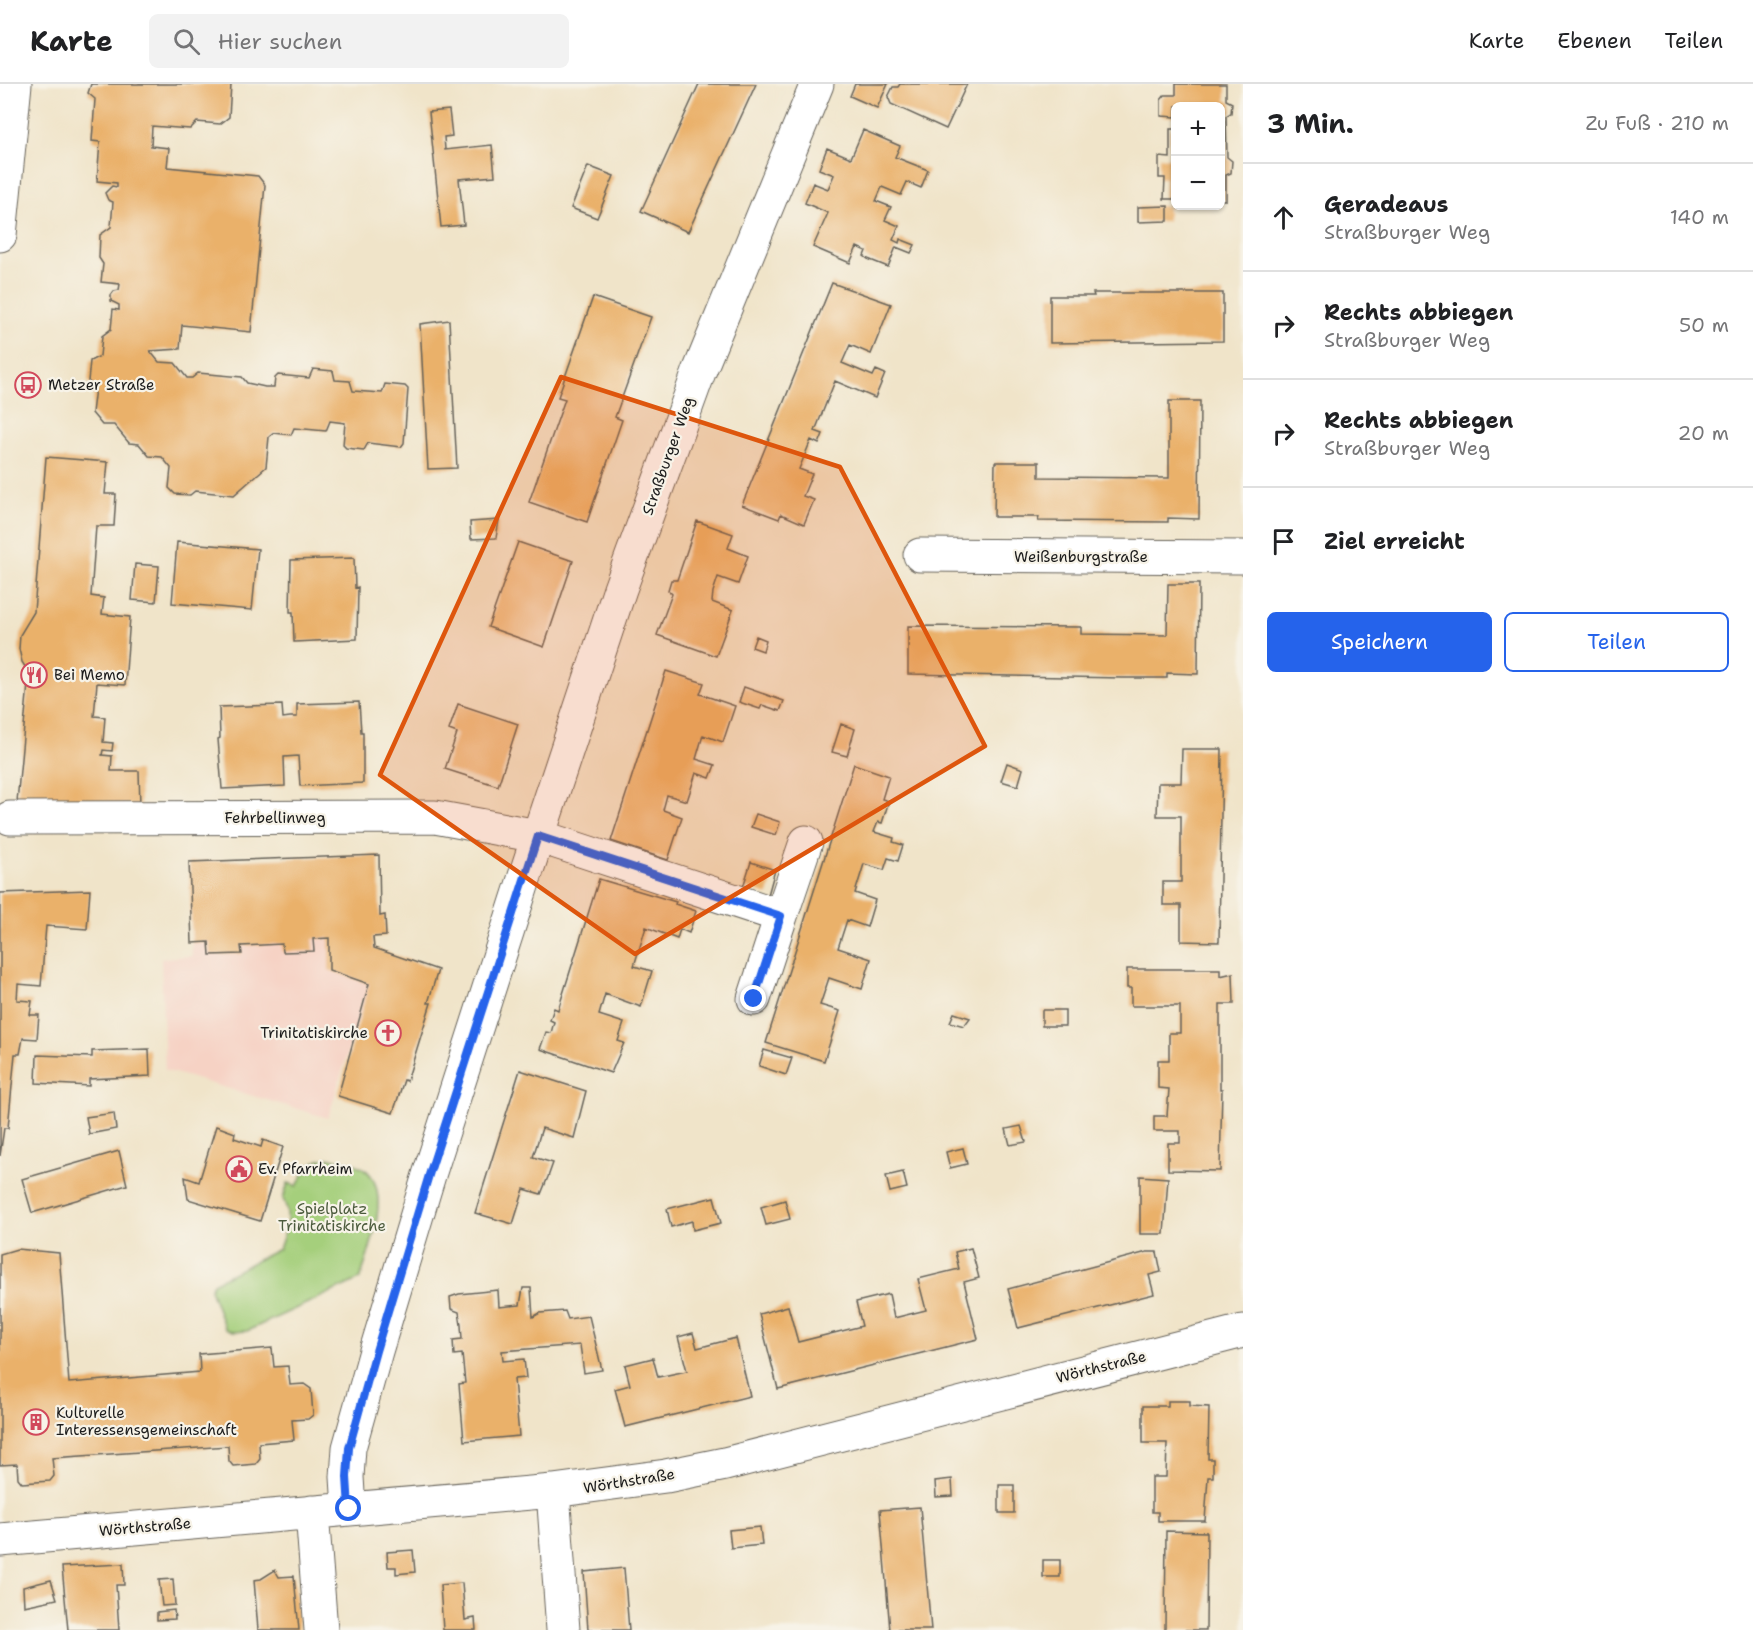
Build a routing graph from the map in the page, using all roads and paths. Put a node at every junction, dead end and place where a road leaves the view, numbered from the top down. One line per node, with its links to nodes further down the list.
1 (15, 84): 3 (street)
2 (817, 84): 8 (street, Straßburger Weg)
3 (2, 187): 4 (street)
4 (0, 235)
5 (920, 555): 6 (street, Weißenburgstraße)
6 (1243, 557)
7 (10, 818): 8 (street, Fehrbellinweg)
8 (538, 836): 10 (street); 14 (street, Straßburger Weg)
9 (806, 842): 10 (street)
10 (781, 916): 11 (street)
11 (754, 999)
12 (1243, 1331): 13 (street, Wörthstraße)
13 (553, 1491): 14 (street, Wörthstraße); 18 (street)
14 (349, 1509): 15 (street, Wörthstraße)
15 (312, 1512): 16 (street, Wörthstraße); 17 (street)
16 (1, 1540)
17 (321, 1630)
18 (563, 1630)

